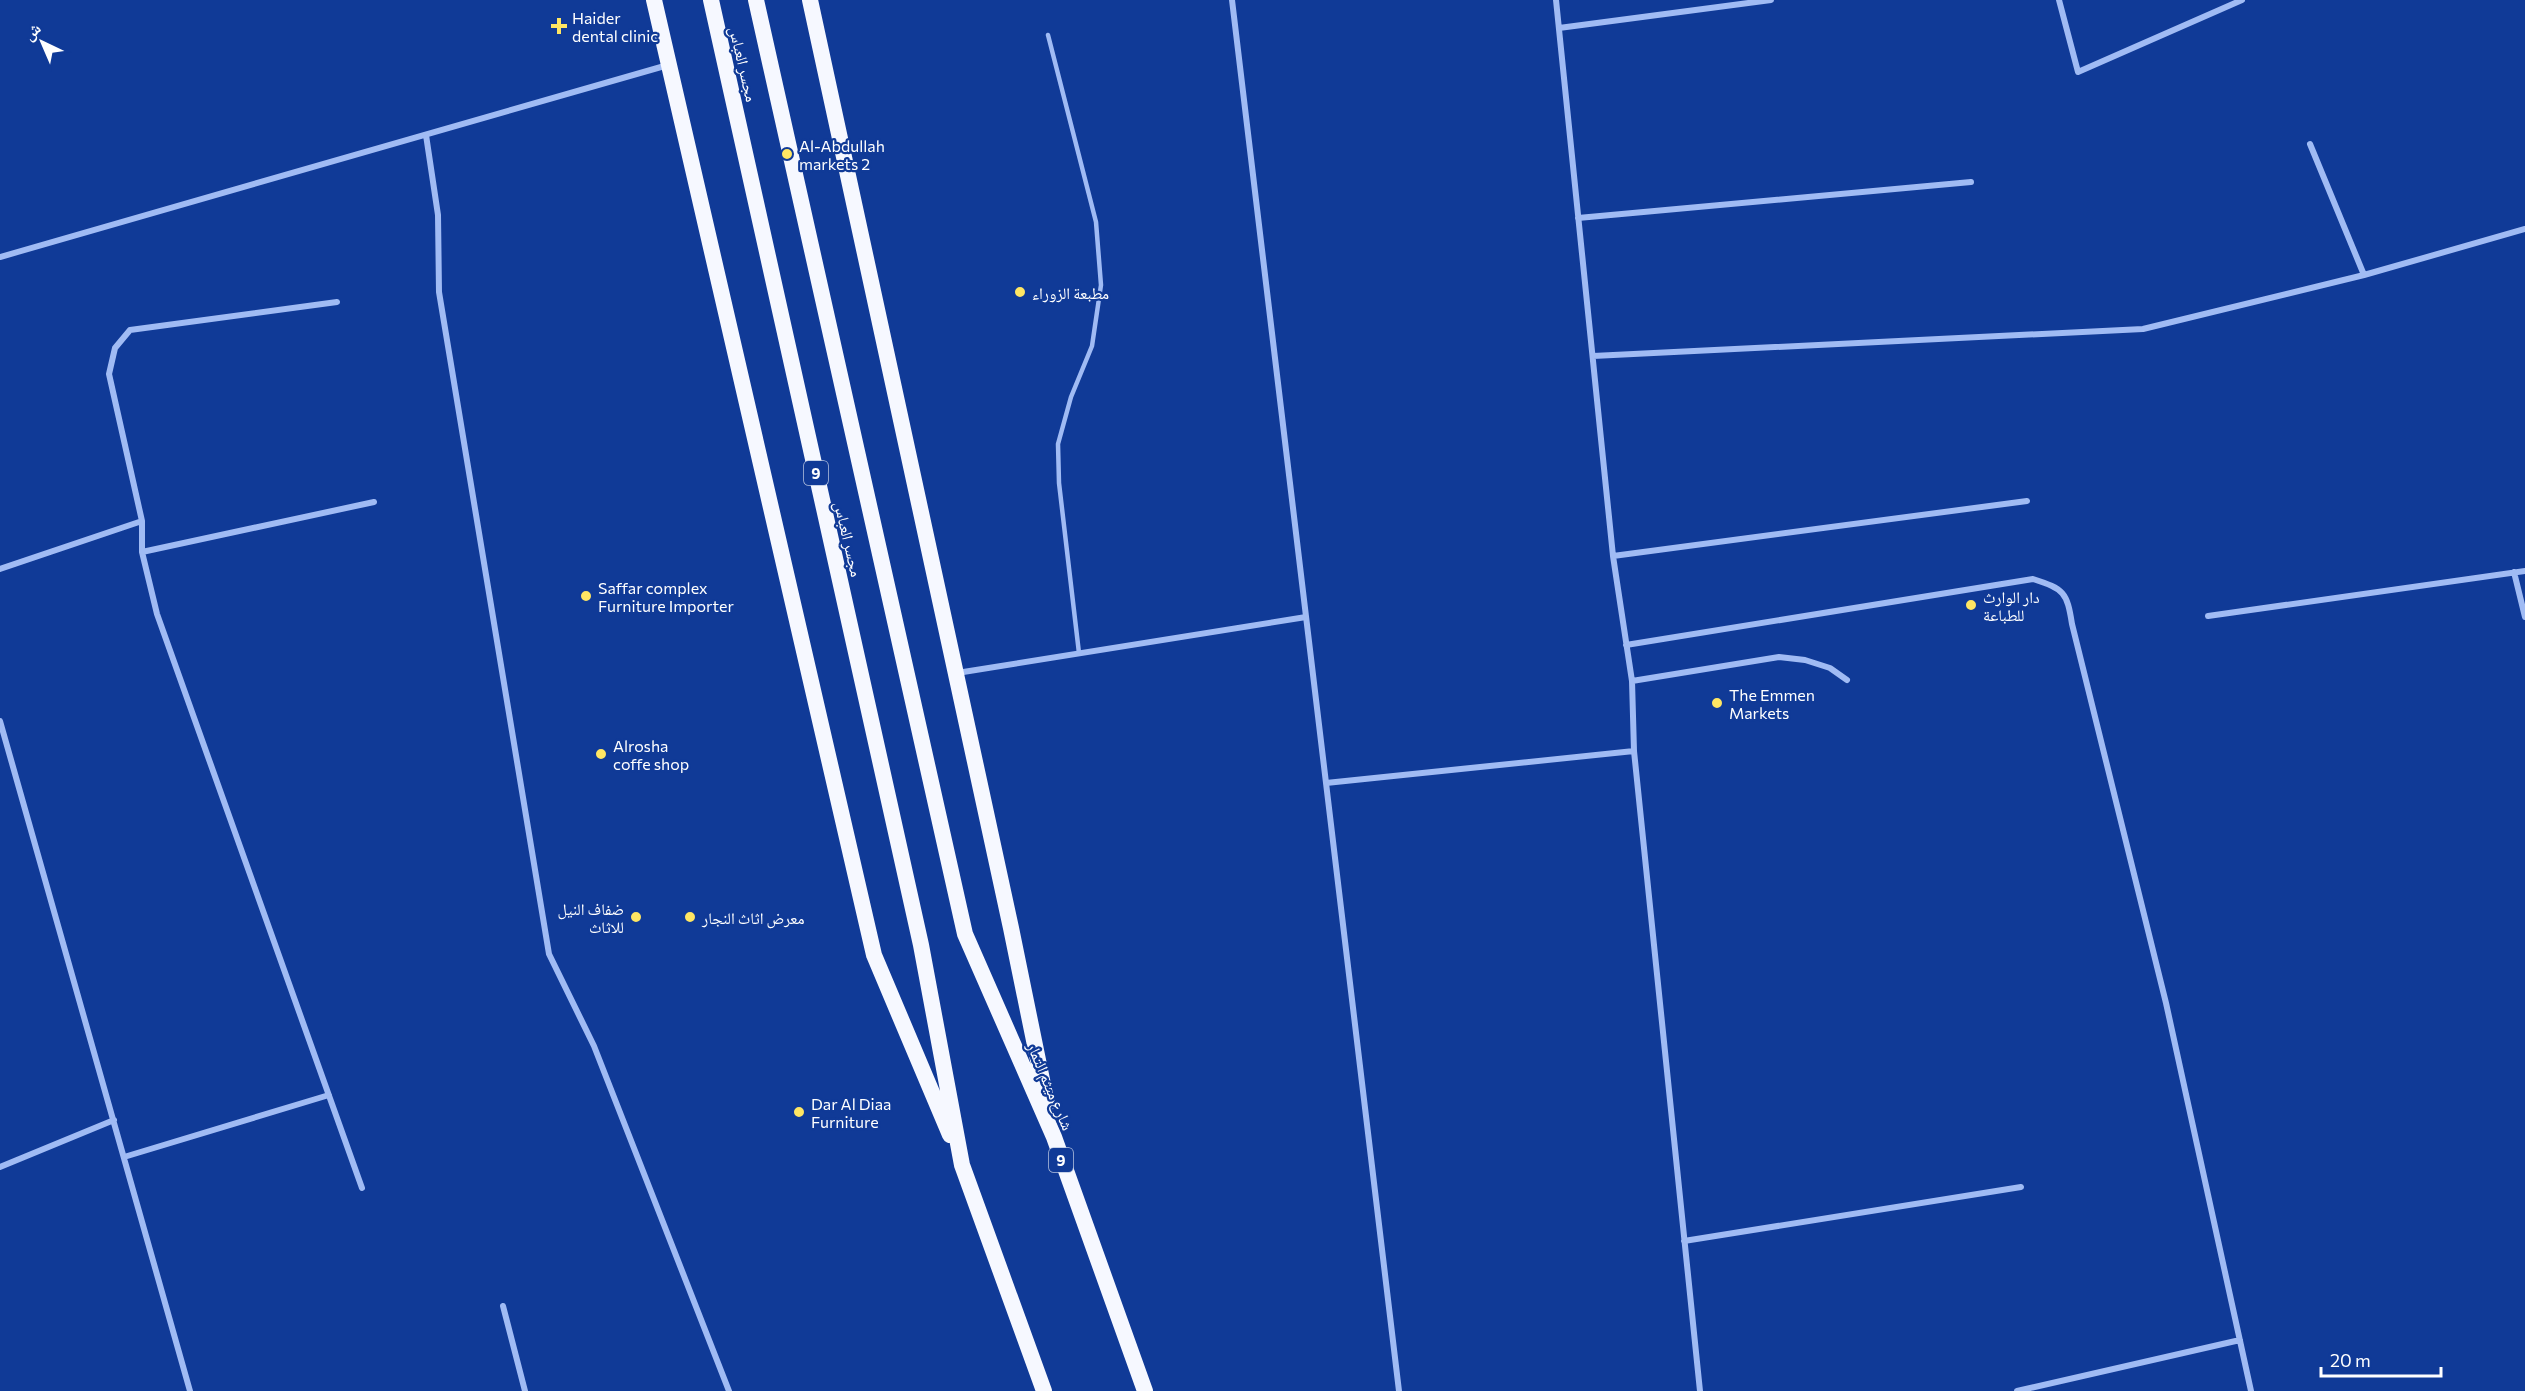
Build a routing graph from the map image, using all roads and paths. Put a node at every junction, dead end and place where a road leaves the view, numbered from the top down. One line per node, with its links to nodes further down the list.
1 (654, 0): 12 (highway)
2 (711, 0): 47 (highway, مجسر العباس / 9)
3 (756, 0): 42 (highway, مجسر العباس / 9)
4 (810, 0): 35 (highway)
5 (1232, 0): 31 (street)
6 (1556, 0): 10 (street)
7 (1771, 0): 10 (street)
8 (2059, 0): 9 (street)
9 (2242, 0)
10 (1558, 28): 16 (street)
11 (1048, 36): 34 (lane)
12 (669, 65): 13 (street); 47 (highway)
13 (426, 135): 18 (street); 56 (street)
14 (2310, 144): 19 (street)
15 (1971, 182): 16 (street)
16 (1578, 218): 21 (street)
17 (2525, 230): 19 (street)
18 (0, 257)
19 (2364, 275): 21 (street)
20 (337, 302): 24 (street)
21 (1593, 356): 26 (street)
22 (2027, 501): 26 (street)
23 (375, 502): 25 (street)
24 (142, 521): 25 (street); 27 (street)
25 (142, 552): 43 (street)
26 (1614, 556): 33 (street)
27 (0, 569)
28 (2525, 571): 29 (street)
29 (2514, 572): 30 (street); 32 (street)
30 (2208, 616)
31 (1306, 617): 34 (street); 41 (street)
32 (2525, 617)
33 (1626, 645): 37 (street); 53 (street)
34 (1079, 653): 35 (street)
35 (956, 673): 45 (highway)
36 (1847, 680): 37 (street)
37 (1632, 681): 40 (street)
38 (0, 721): 39 (street)
39 (2, 731): 44 (street)
40 (1634, 751): 41 (street); 51 (street)
41 (1326, 783): 59 (street)
42 (965, 934): 45 (highway, شارع ميثم التمار / 9)
43 (329, 1095): 46 (street); 50 (street)
44 (114, 1120): 46 (street); 48 (street)
45 (1054, 1137): 58 (highway, شارع ميثم التمار / 9)
46 (124, 1157): 54 (street)
47 (962, 1165): 57 (highway, 9)
48 (0, 1167)
49 (2021, 1186): 51 (street)
50 (362, 1188)
51 (1684, 1241): 60 (street)
52 (503, 1306): 55 (street)
53 (2240, 1340): 61 (street); 62 (street)
54 (190, 1391)
55 (525, 1391)
56 (729, 1391)
57 (1044, 1391)
58 (1145, 1391)
59 (1399, 1391)
60 (1700, 1391)
61 (2017, 1391)
62 (2251, 1391)

